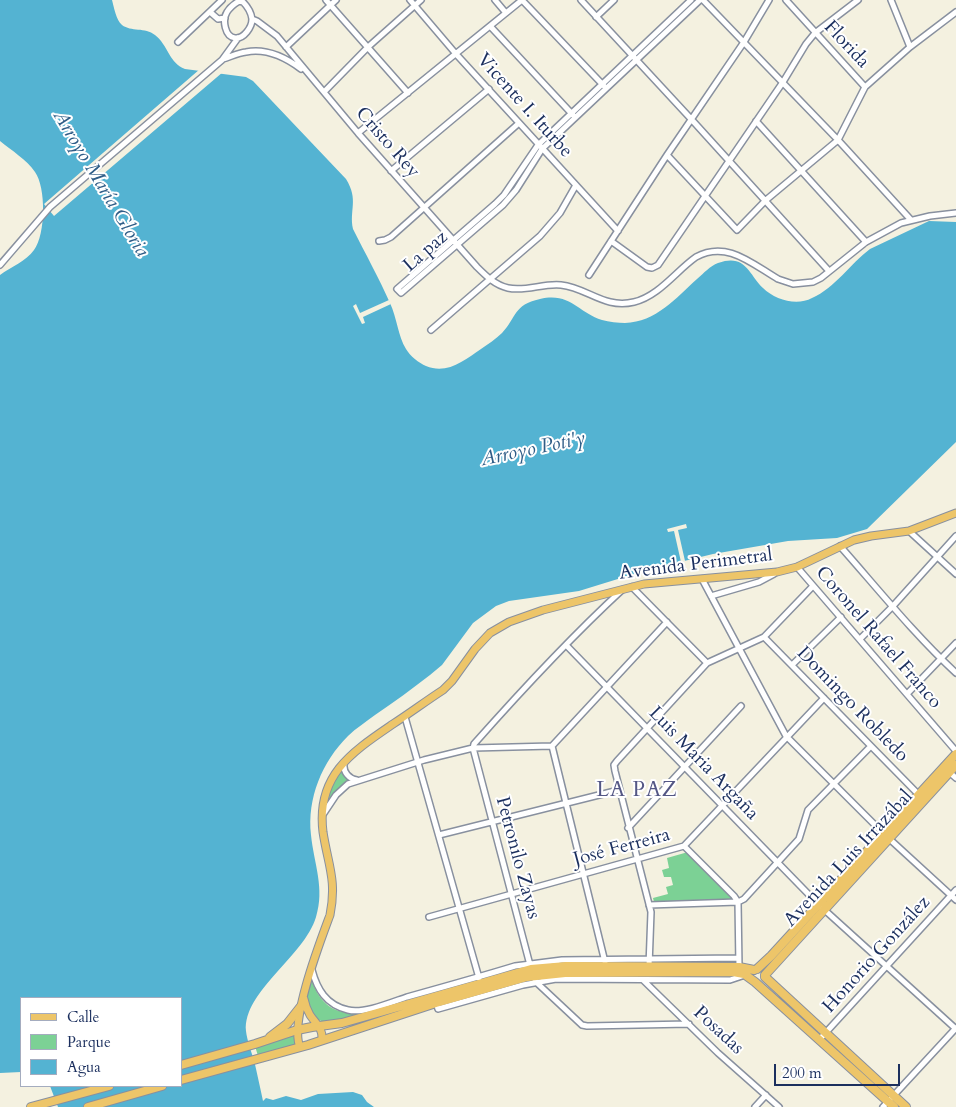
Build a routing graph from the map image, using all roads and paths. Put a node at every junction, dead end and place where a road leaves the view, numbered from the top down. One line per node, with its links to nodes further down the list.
1 (222, 0): 19 (street)
2 (326, 0): 17 (street)
3 (336, 0): 17 (street)
4 (410, 0): 18 (street, Vicente I. Iturbe)
5 (421, 0): 18 (street)
6 (495, 0): 21 (street)
7 (522, 0): 21 (street); 42 (street)
8 (581, 0): 22 (street)
9 (614, 0): 22 (street)
10 (691, 0): 38 (street, La paz)
11 (701, 0): 32 (street); 38 (street, La paz)
12 (769, 0): 32 (street)
13 (786, 0): 28 (street, Florida)
14 (858, 0): 28 (street)
15 (891, 0): 35 (street)
16 (241, 1): 23 (street); 24 (street)
17 (330, 5): 33 (street); 34 (street)
18 (415, 6): 34 (street); 37 (street, Vicente I. Iturbe)
19 (210, 12): 23 (street); 31 (street)
20 (956, 12): 35 (street)
21 (506, 13): 26 (street)
22 (596, 17): 38 (street)
23 (225, 18): 29 (street)
24 (252, 20): 25 (street, Cristo Rey); 27 (street)
25 (262, 25): 27 (street); 33 (street, Cristo Rey)
26 (490, 26): 37 (street); 47 (street)
27 (249, 28): 30 (street)
28 (815, 33): 41 (street); 43 (street, Florida)
29 (229, 35): 30 (street); 36 (street)
30 (238, 38): 36 (street)
31 (178, 42)
32 (744, 42): 41 (street); 48 (street)
33 (286, 47): 40 (street, Cristo Rey)
34 (368, 47): 45 (street); 46 (street)
35 (910, 47): 43 (street)
36 (229, 49): 39 (street)
37 (456, 54): 44 (street, Vicente I. Iturbe); 46 (street)
38 (634, 57): 42 (street, La paz); 48 (street)
39 (222, 60): 40 (street); 69 (street)
40 (308, 73): 45 (street, Cristo Rey)
41 (783, 82): 49 (street); 52 (street)
42 (604, 86): 47 (street, La paz)
43 (864, 87): 52 (street)
44 (490, 89): 50 (street, Vicente I. Iturbe); 57 (street)
45 (324, 92): 51 (street, Cristo Rey)
46 (408, 93): 51 (street)
47 (574, 115): 53 (street, La paz)
48 (692, 120): 54 (street); 55 (street)
49 (756, 121): 55 (street); 56 (street)
50 (519, 123): 53 (street, Vicente I. Iturbe); 61 (street)
51 (358, 133): 57 (street, Cristo Rey)
52 (838, 140): 56 (street); 63 (street)
53 (540, 147): 58 (street, Vicente I. Iturbe); 68 (street, La paz)
54 (668, 155): 59 (street); 64 (street)
55 (729, 160): 59 (street); 60 (street)
56 (802, 170): 60 (street); 67 (street)
57 (391, 171): 61 (street, Cristo Rey)
58 (576, 185): 64 (street, Vicente I. Iturbe); 72 (street)
59 (706, 197): 60 (street); 66 (street)
60 (766, 200): 70 (street)
61 (424, 208): 65 (street); 68 (street, Cristo Rey)
62 (956, 213): 63 (street)
63 (911, 220): 67 (street)
64 (618, 230): 66 (street)
65 (379, 241)
66 (611, 241): 71 (street)
67 (866, 242): 70 (street)
68 (455, 243): 68 (street, La paz); 72 (street, Cristo Rey)
69 (0, 265)
70 (829, 271): 72 (street)
71 (589, 275)
72 (491, 280): 73 (street)
73 (431, 330)
74 (956, 513): 75 (main road, Avenida Perimetral)
75 (909, 530): 77 (main road, Avenida Perimetral); 78 (street)
76 (956, 536): 78 (street)
77 (840, 546): 79 (main road, Avenida Perimetral); 87 (street)
78 (937, 557): 81 (street); 87 (street)
79 (797, 567): 80 (main road, Avenida Perimetral); 83 (street, Coronel Rafael Franco)
80 (777, 572): 82 (main road, Avenida Perimetral); 86 (street)
81 (956, 574)
82 (702, 579): 84 (main road, Avenida Perimetral); 86 (street)
83 (814, 586): 88 (street, Coronel Rafael Franco); 90 (street)
84 (632, 587): 85 (main road, Avenida Perimetral); 89 (street)
85 (622, 590): 93 (street); 103 (main road, Avenida Perimetral)
86 (711, 596): 94 (street)
87 (893, 606): 91 (street); 95 (street)
88 (840, 617): 91 (street, Coronel Rafael Franco); 97 (street)
89 (667, 622): 96 (street); 99 (street)
90 (764, 637): 94 (street); 97 (street, Domingo Robledo)
91 (860, 639): 100 (street, Coronel Rafael Franco)
92 (956, 643): 95 (street)
93 (566, 645): 99 (street, Luis Maria Argaña); 108 (street)
94 (739, 648): 96 (street); 105 (street)
95 (941, 659): 98 (street); 100 (street)
96 (706, 663): 104 (street)
97 (792, 665): 101 (street, Domingo Robledo)
98 (956, 672)
99 (606, 688): 104 (street, Luis Maria Argaña); 106 (street)
100 (907, 694): 109 (street, Coronel Rafael Franco)
101 (824, 698): 105 (street, José Ferreira); 107 (street, Domingo Robledo)
102 (741, 706): 113 (street)
103 (404, 717): 110 (main road, Avenida Perimetral); 111 (street)
104 (647, 729): 113 (street, Luis Maria Argaña); 118 (street)
105 (786, 736): 117 (street); 121 (street, José Ferreira)
106 (552, 746): 108 (street); 120 (street)
107 (871, 746): 117 (street); 119 (street, Domingo Robledo)
108 (473, 748): 111 (street); 123 (street, Petronilo Zayas)
109 (956, 752): 114 (highway)
110 (344, 760): 116 (street); 122 (main road, Avenida Perimetral)
111 (419, 762): 116 (street); 126 (street)
112 (956, 765): 114 (highway, Avenida Luis Irrazábal)
113 (685, 768): 121 (street, Luis Maria Argaña); 124 (street)
114 (947, 770): 115 (street); 119 (highway); 127 (highway, Avenida Luis Irrazábal)
115 (956, 778)
116 (360, 780): 122 (street)
117 (833, 784): 125 (street); 130 (street)
118 (619, 790): 120 (street); 124 (street)
119 (919, 795): 125 (highway)
120 (566, 803): 123 (street); 131 (street)
121 (722, 806): 128 (street, José Ferreira); 130 (street, Luis Maria Argaña)
122 (323, 818): 148 (main road, Avenida Perimetral)
123 (491, 822): 126 (street); 133 (street, Petronilo Zayas)
124 (628, 828): 129 (street)
125 (883, 833): 127 (street); 138 (highway)
126 (439, 835): 139 (street)
127 (890, 839): 134 (street); 138 (highway, Avenida Luis Irrazábal)
128 (684, 846): 129 (street, José Ferreira); 136 (street)
129 (638, 860): 131 (street, José Ferreira); 137 (street)
130 (778, 862): 136 (street); 138 (street, Luis Maria Argaña)
131 (583, 874): 133 (street, José Ferreira); 146 (street)
132 (956, 890): 134 (street, Honorio González)
133 (512, 894): 139 (street, José Ferreira); 149 (street, Petronilo Zayas)
134 (951, 895): 135 (street); 144 (street, Honorio González)
135 (956, 900)
136 (738, 902): 137 (street); 141 (street)
137 (649, 905): 143 (street)
138 (821, 907): 142 (highway); 144 (street, Luis Maria Argaña); 151 (highway, Avenida Luis Irrazábal)
139 (460, 908): 140 (street, José Ferreira); 152 (street)
140 (429, 917)
141 (738, 958): 143 (street); 145 (street)
142 (768, 959): 145 (highway); 147 (highway)
143 (649, 963): 145 (highway); 146 (highway)
144 (886, 966): 159 (street, Luis Maria Argaña); 161 (street, Honorio González)
145 (739, 967): 147 (highway)
146 (607, 969): 149 (highway); 149 (street); 150 (highway)
147 (756, 969): 151 (highway); 153 (highway)
148 (312, 970): 154 (main road, Avenida Perimetral); 155 (street)
149 (533, 973): 152 (highway); 157 (street); 162 (highway)
150 (641, 976): 153 (highway); 157 (street, Posadas)
151 (765, 976): 153 (highway); 161 (highway)
152 (479, 980): 155 (street); 156 (highway)
153 (754, 981): 163 (highway)
154 (302, 1001): 158 (main road); 160 (main road, Avenida Perimetral); 164 (highway)
155 (380, 1005): 156 (highway)
156 (371, 1015): 158 (highway)
157 (689, 1024): 170 (street, Posadas)
158 (320, 1026): 160 (highway); 162 (main road)
159 (956, 1029): 171 (street)
160 (297, 1030): 164 (highway); 165 (main road, Avenida Perimetral)
161 (826, 1033): 163 (street, Honorio González); 171 (highway)
162 (322, 1040): 165 (highway)
163 (820, 1040): 171 (highway)
164 (263, 1042): 166 (highway)
165 (300, 1047): 167 (highway)
166 (182, 1065)
167 (182, 1080)
168 (106, 1087): 172 (highway)
169 (158, 1087): 173 (highway)
170 (766, 1095): 174 (street); 175 (street, Posadas)
171 (890, 1103): 176 (highway)
172 (31, 1107)
173 (88, 1107)
174 (755, 1107)
175 (779, 1107)
176 (906, 1107)

